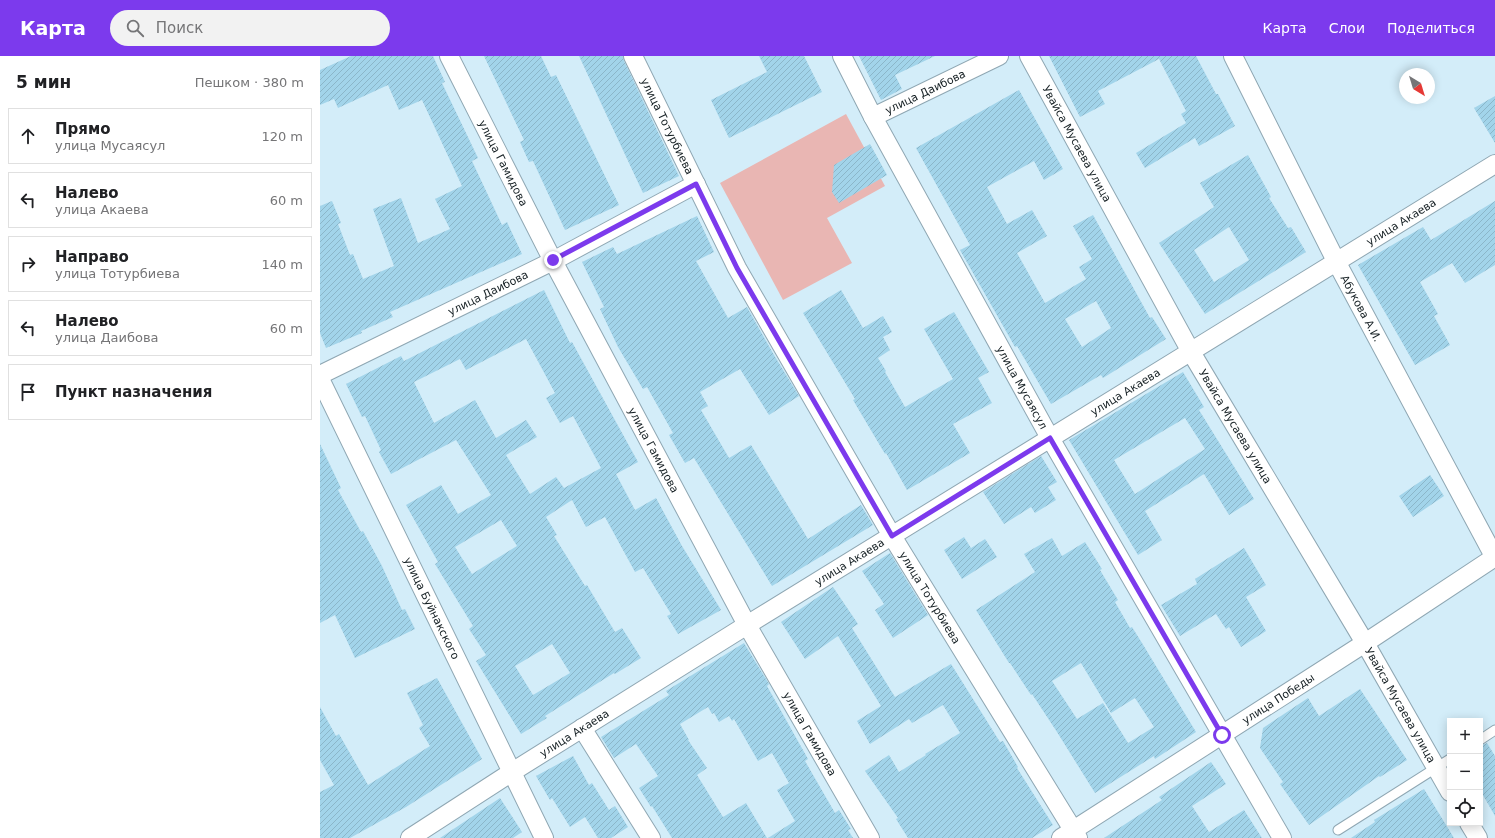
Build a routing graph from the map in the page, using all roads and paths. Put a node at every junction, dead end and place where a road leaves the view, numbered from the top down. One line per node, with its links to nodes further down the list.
1 (449, 56): 10 (street, улица Гамидова)
2 (632, 56): 9 (street, улица Тотурбиева)
3 (842, 56): 7 (street, улица Мусаясул)
4 (999, 56): 7 (street, улица Даибова)
5 (1029, 56): 12 (street, Увайса Мусаева улица)
6 (1233, 56): 11 (street, Абукова А.И.)
7 (873, 117): 15 (street, улица Мусаясул)
8 (1495, 164): 11 (street, улица Акаева)
9 (696, 184): 10 (street, улица Даибова); 16 (street, улица Тотурбиева)
10 (553, 260): 13 (street, улица Даибова); 18 (street, улица Гамидова)
11 (1337, 263): 12 (street, улица Акаева); 17 (street, Абукова А.И.)
12 (1191, 352): 15 (street, улица Акаева); 19 (street, Увайса Мусаева улица)
13 (320, 375)
14 (320, 379): 25 (street, улица Буйнакского)
15 (1050, 438): 16 (street, улица Акаева); 22 (street, улица Мусаясул)
16 (892, 536): 18 (street, улица Акаева); 29 (street, улица Тотурбиева)
17 (1495, 557): 19 (street, улица Победы)
18 (747, 625): 20 (street, улица Акаева); 33 (street, улица Гамидова)
19 (1366, 643): 22 (street, улица Победы); 24 (street, Увайса Мусаева улица)
20 (582, 728): 25 (street, улица Акаева); 32 (street)
21 (1495, 730): 23 (lane)
22 (1222, 735): 29 (street, улица Победы); 34 (street, улица Мусаясул)
23 (1483, 738)
24 (1443, 764): 26 (street, Увайса Мусаева улица); 28 (lane)
25 (512, 772): 30 (street, улица Акаева); 31 (street, улица Буйнакского)
26 (1450, 790)
27 (1471, 826): 35 (street)
28 (1338, 830)
29 (1070, 835)
30 (410, 838)
31 (544, 838)
32 (651, 838)
33 (870, 838)
34 (1282, 838)
35 (1478, 838)

